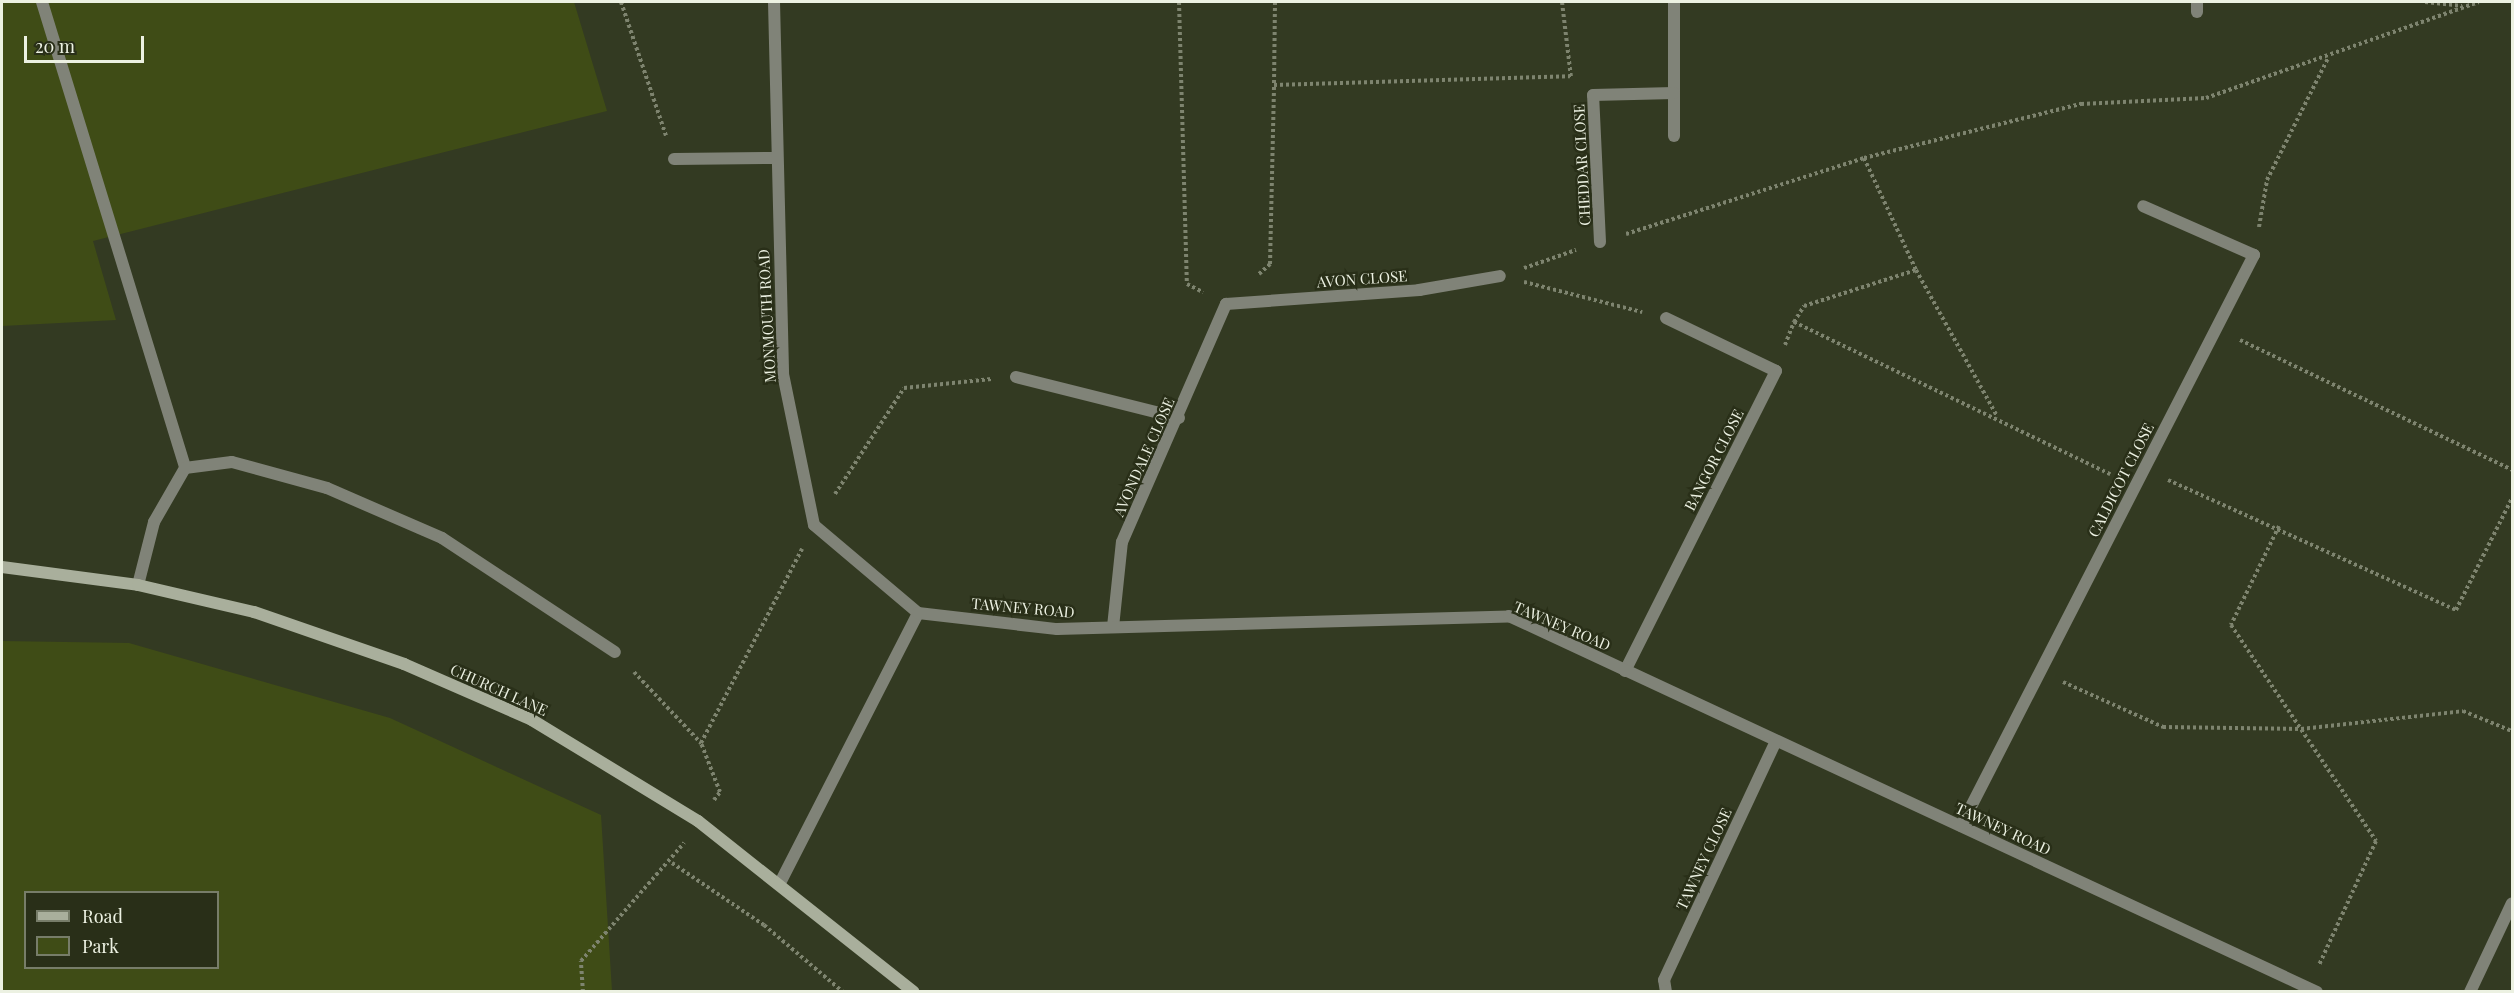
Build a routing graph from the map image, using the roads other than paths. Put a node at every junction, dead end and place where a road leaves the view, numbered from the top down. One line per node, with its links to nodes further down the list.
1 (42, 2): 15 (street)
2 (774, 2): 6 (street, MONMOUTH ROAD)
3 (1674, 2): 4 (street)
4 (1674, 93): 5 (street); 9 (street, CHEDDAR CLOSE)
5 (1674, 136)
6 (776, 158): 7 (street); 18 (street, MONMOUTH ROAD)
7 (674, 159)
8 (2143, 206): 23 (street, CALDICOT CLOSE)
9 (1600, 242)
10 (1500, 276): 11 (street, AVON CLOSE)
11 (1226, 304): 14 (street, AVONDALE CLOSE)
12 (1666, 318): 21 (street, BANGOR CLOSE)
13 (1016, 377): 14 (street)
14 (1179, 418): 19 (street, AVONDALE CLOSE)
15 (184, 468): 17 (street); 20 (street)
16 (2, 567): 17 (street, CHURCH LANE)
17 (138, 585): 24 (street, CHURCH LANE)
18 (918, 613): 19 (street, TAWNEY ROAD); 24 (street)
19 (1113, 627): 21 (street, TAWNEY ROAD)
20 (615, 652)
21 (1625, 670): 22 (street, TAWNEY ROAD)
22 (1776, 741): 23 (street, TAWNEY ROAD); 28 (street, TAWNEY CLOSE)
23 (1961, 826): 26 (street, TAWNEY ROAD)
24 (780, 883): 27 (street, CHURCH LANE)
25 (2512, 903): 29 (street)
26 (2313, 990)
27 (914, 992)
28 (1666, 992)
29 (2470, 992)

